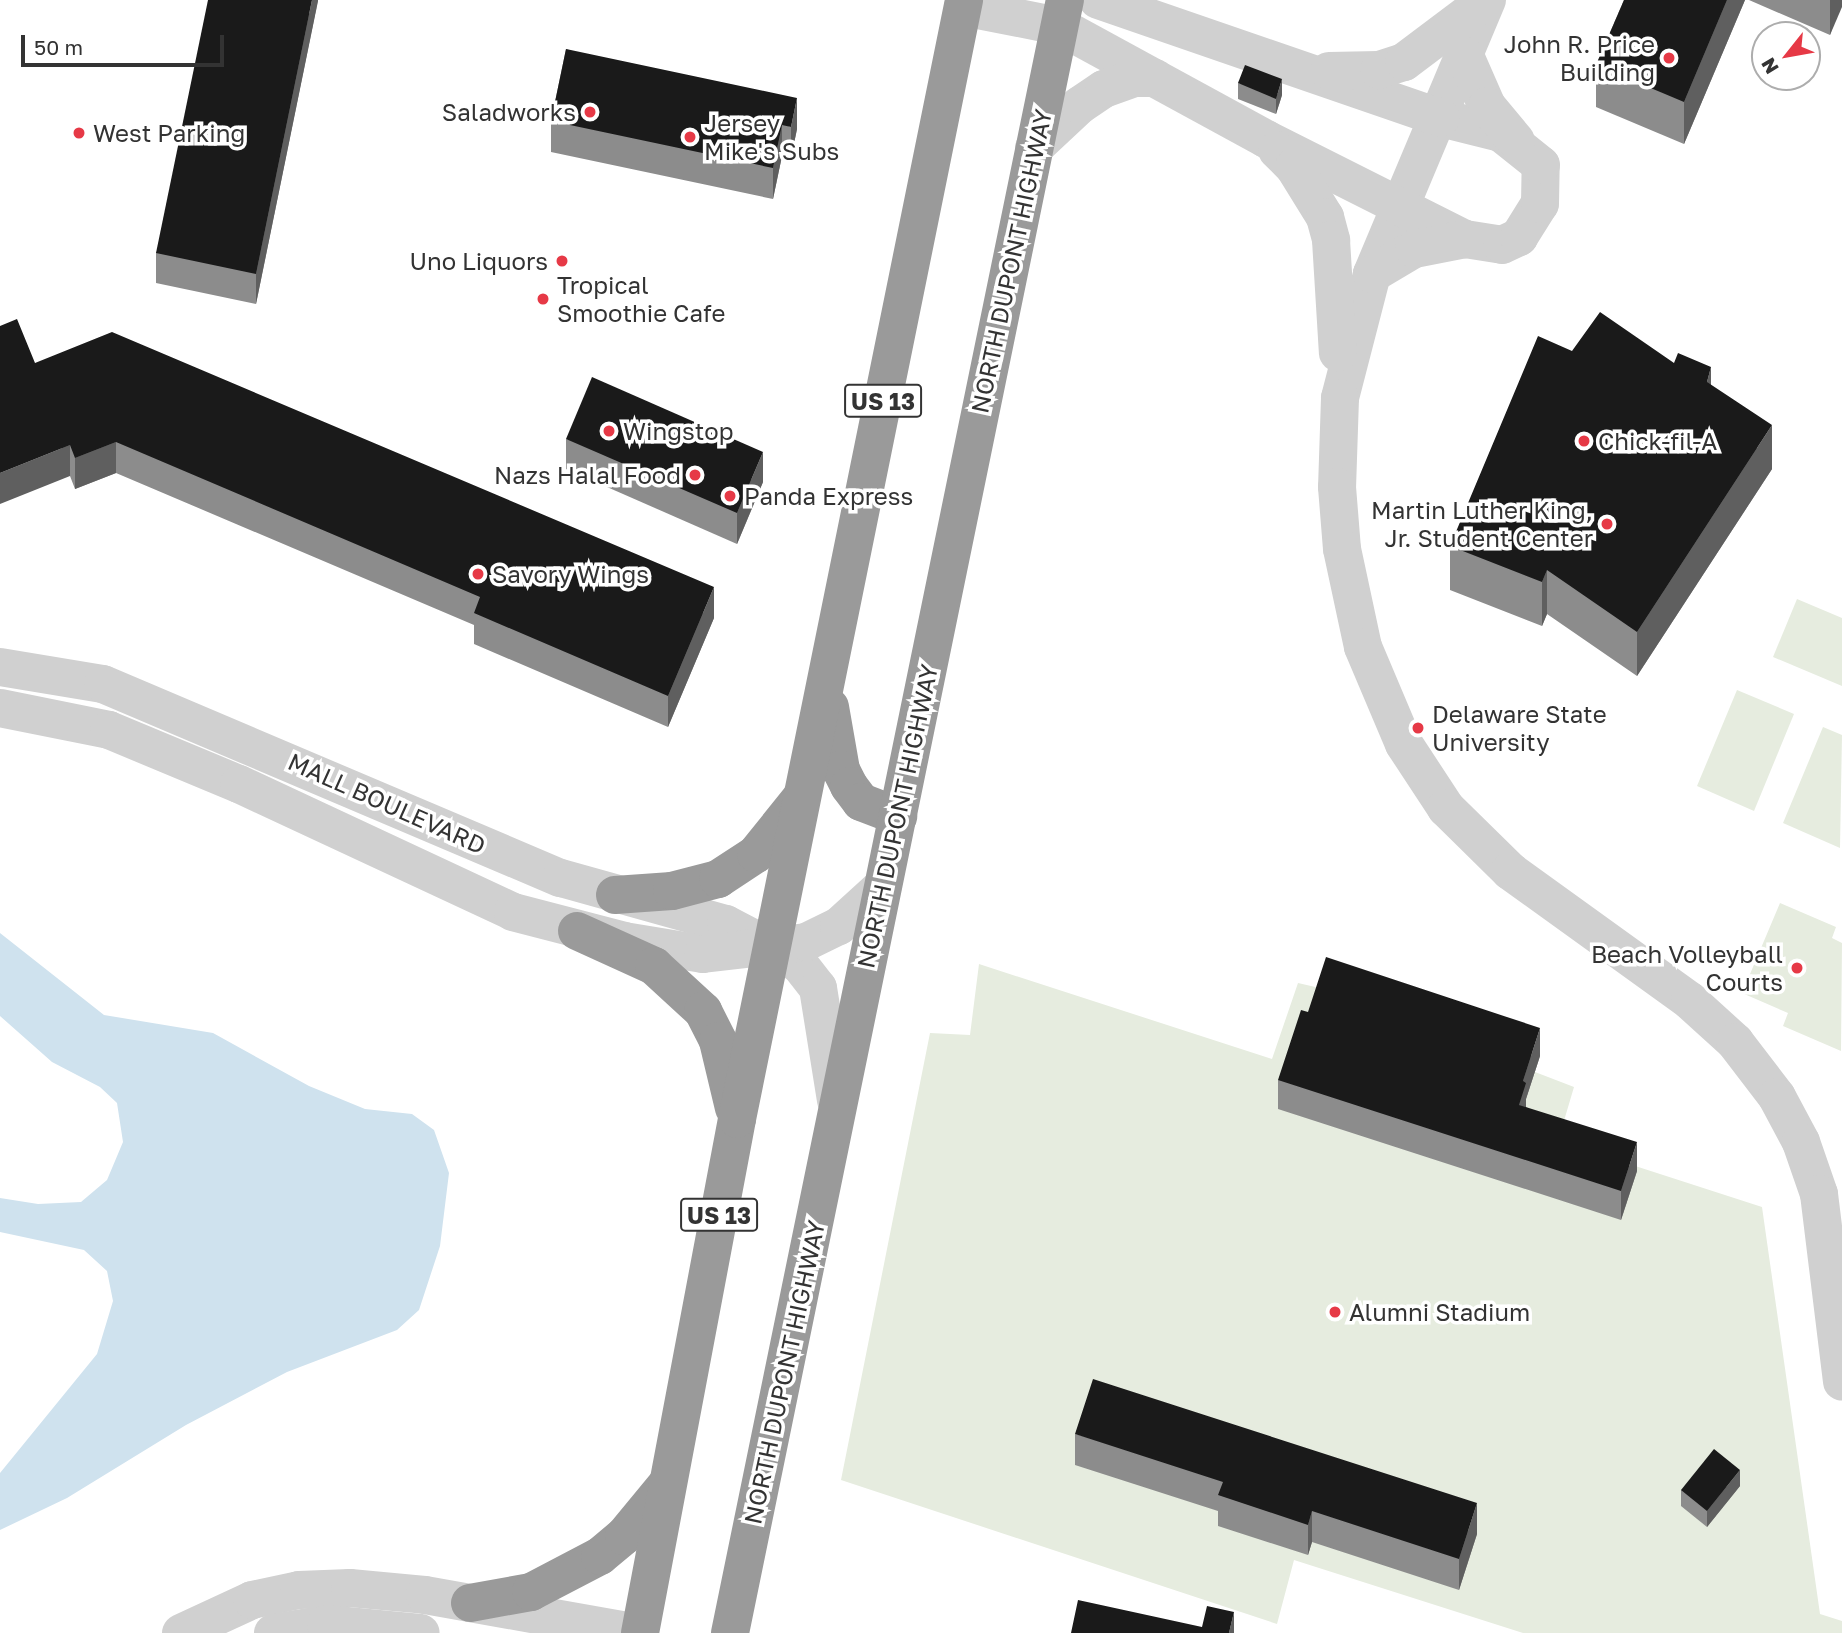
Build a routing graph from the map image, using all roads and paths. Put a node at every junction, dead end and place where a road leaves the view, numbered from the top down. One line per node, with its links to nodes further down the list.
1 (1098, 0): 6 (street)
2 (1487, 0): 5 (street); 6 (street)
3 (963, 4): 4 (street); 17 (highway, US 13)
4 (1062, 13): 7 (street); 11 (highway, NORTH DUPONT HIGHWAY)
5 (1465, 57): 8 (street); 10 (street)
6 (1306, 72): 8 (street)
7 (1155, 78): 9 (street); 11 (street)
8 (1441, 118): 10 (street); 12 (street)
9 (1266, 139): 12 (street); 15 (street)
10 (1516, 141): 13 (street)
11 (1034, 148): 20 (highway, NORTH DUPONT HIGHWAY)
12 (1401, 205): 13 (street); 14 (street)
13 (1465, 239): 14 (street)
14 (1372, 274): 15 (street)
15 (1340, 398): 27 (street)
16 (0, 667): 22 (street, MALL BOULEVARD)
17 (826, 684): 19 (highway, US 13); 20 (highway)
18 (0, 708): 23 (street, MALL BOULEVARD)
19 (803, 795): 22 (highway); 24 (highway, US 13)
20 (898, 816): 21 (highway, NORTH DUPONT HIGHWAY)
21 (883, 887): 24 (street, MALL BOULEVARD); 25 (highway, NORTH DUPONT HIGHWAY)
22 (615, 895): 24 (street, MALL BOULEVARD)
23 (578, 931): 24 (street, MALL BOULEVARD); 26 (highway)
24 (772, 948): 25 (street, MALL BOULEVARD); 26 (highway, US 13)
25 (838, 1109): 34 (highway, NORTH DUPONT HIGHWAY)
26 (737, 1119): 28 (highway, US 13)
27 (1842, 1382)
28 (668, 1483): 29 (highway); 33 (highway, US 13)
29 (470, 1604): 30 (street); 33 (street)
30 (181, 1633)
31 (273, 1633): 32 (street)
32 (421, 1633)
33 (639, 1633)
34 (730, 1633)

